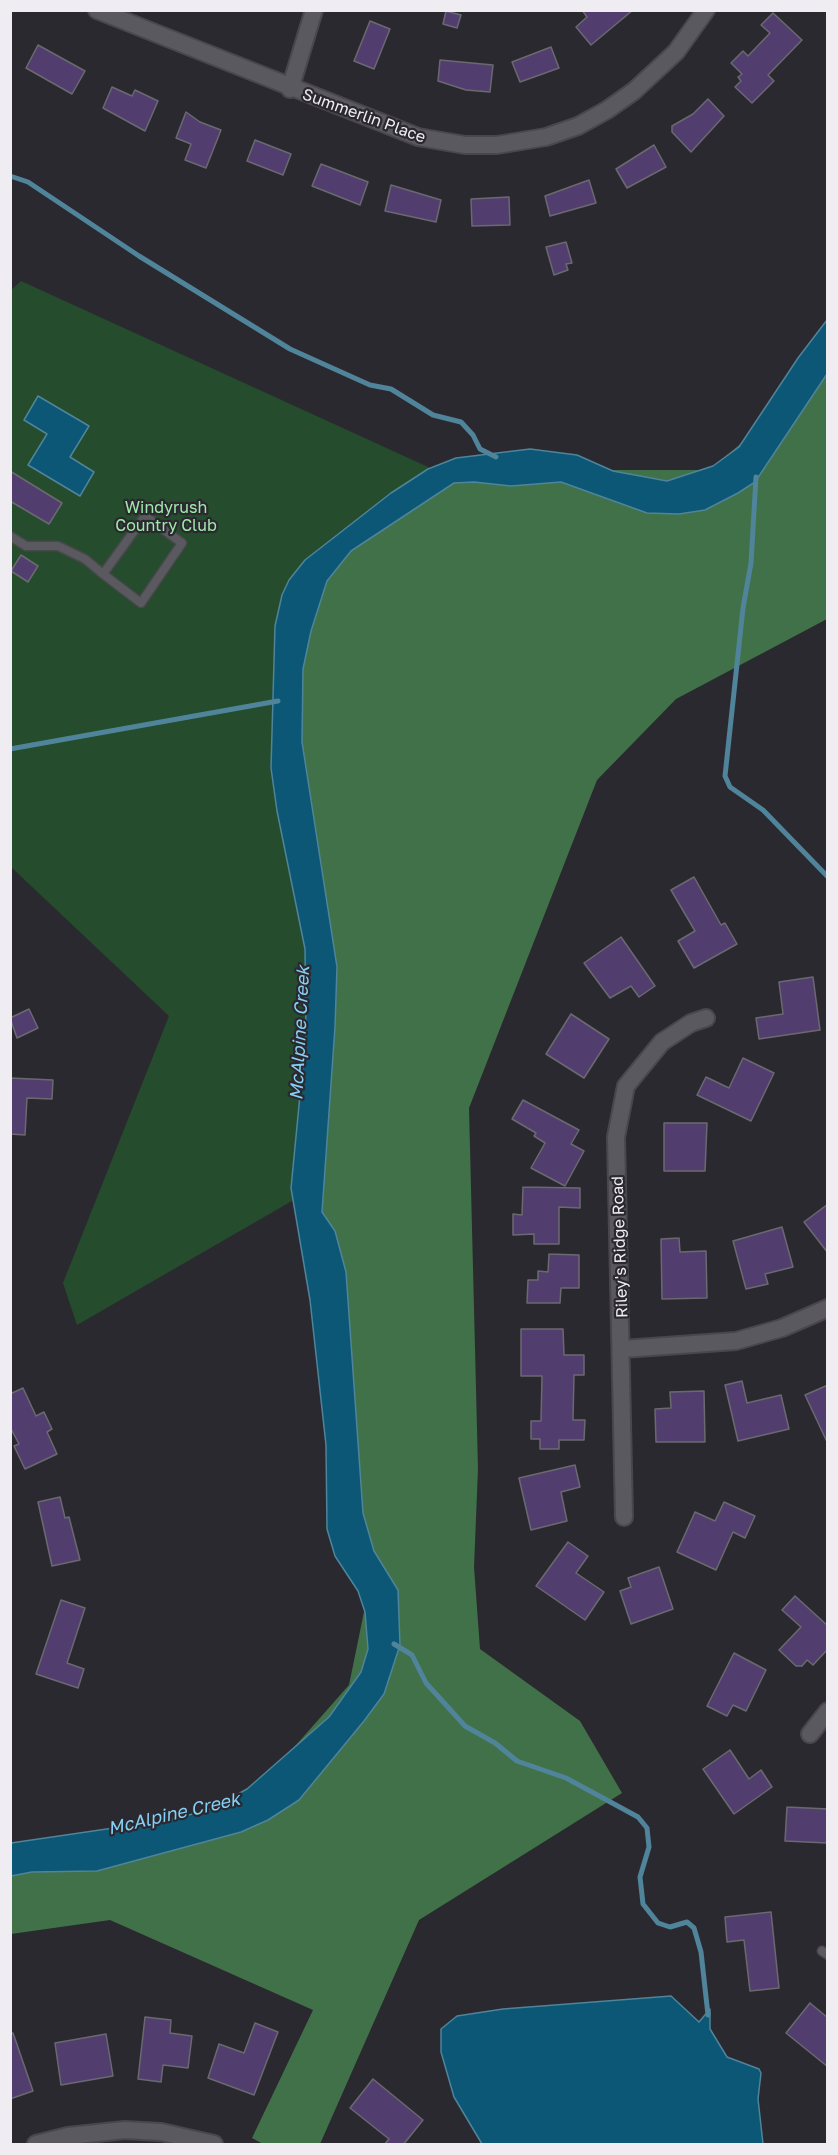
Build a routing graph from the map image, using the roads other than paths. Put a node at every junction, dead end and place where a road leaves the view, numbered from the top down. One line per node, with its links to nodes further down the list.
1 (97, 10): 4 (street, Summerlin Place)
2 (314, 10): 4 (street)
3 (706, 10): 4 (street, Summerlin Place)
4 (290, 89)
5 (10, 536): 6 (lane)
6 (104, 574): 6 (lane)
7 (706, 1018): 9 (street, Riley's Ridge Road)
8 (828, 1308): 9 (street)
9 (623, 1348): 10 (street, Riley's Ridge Road)
10 (624, 1517)
11 (828, 1711): 12 (street)
12 (810, 1734)
13 (36, 2145): 14 (street)
14 (214, 2145)

